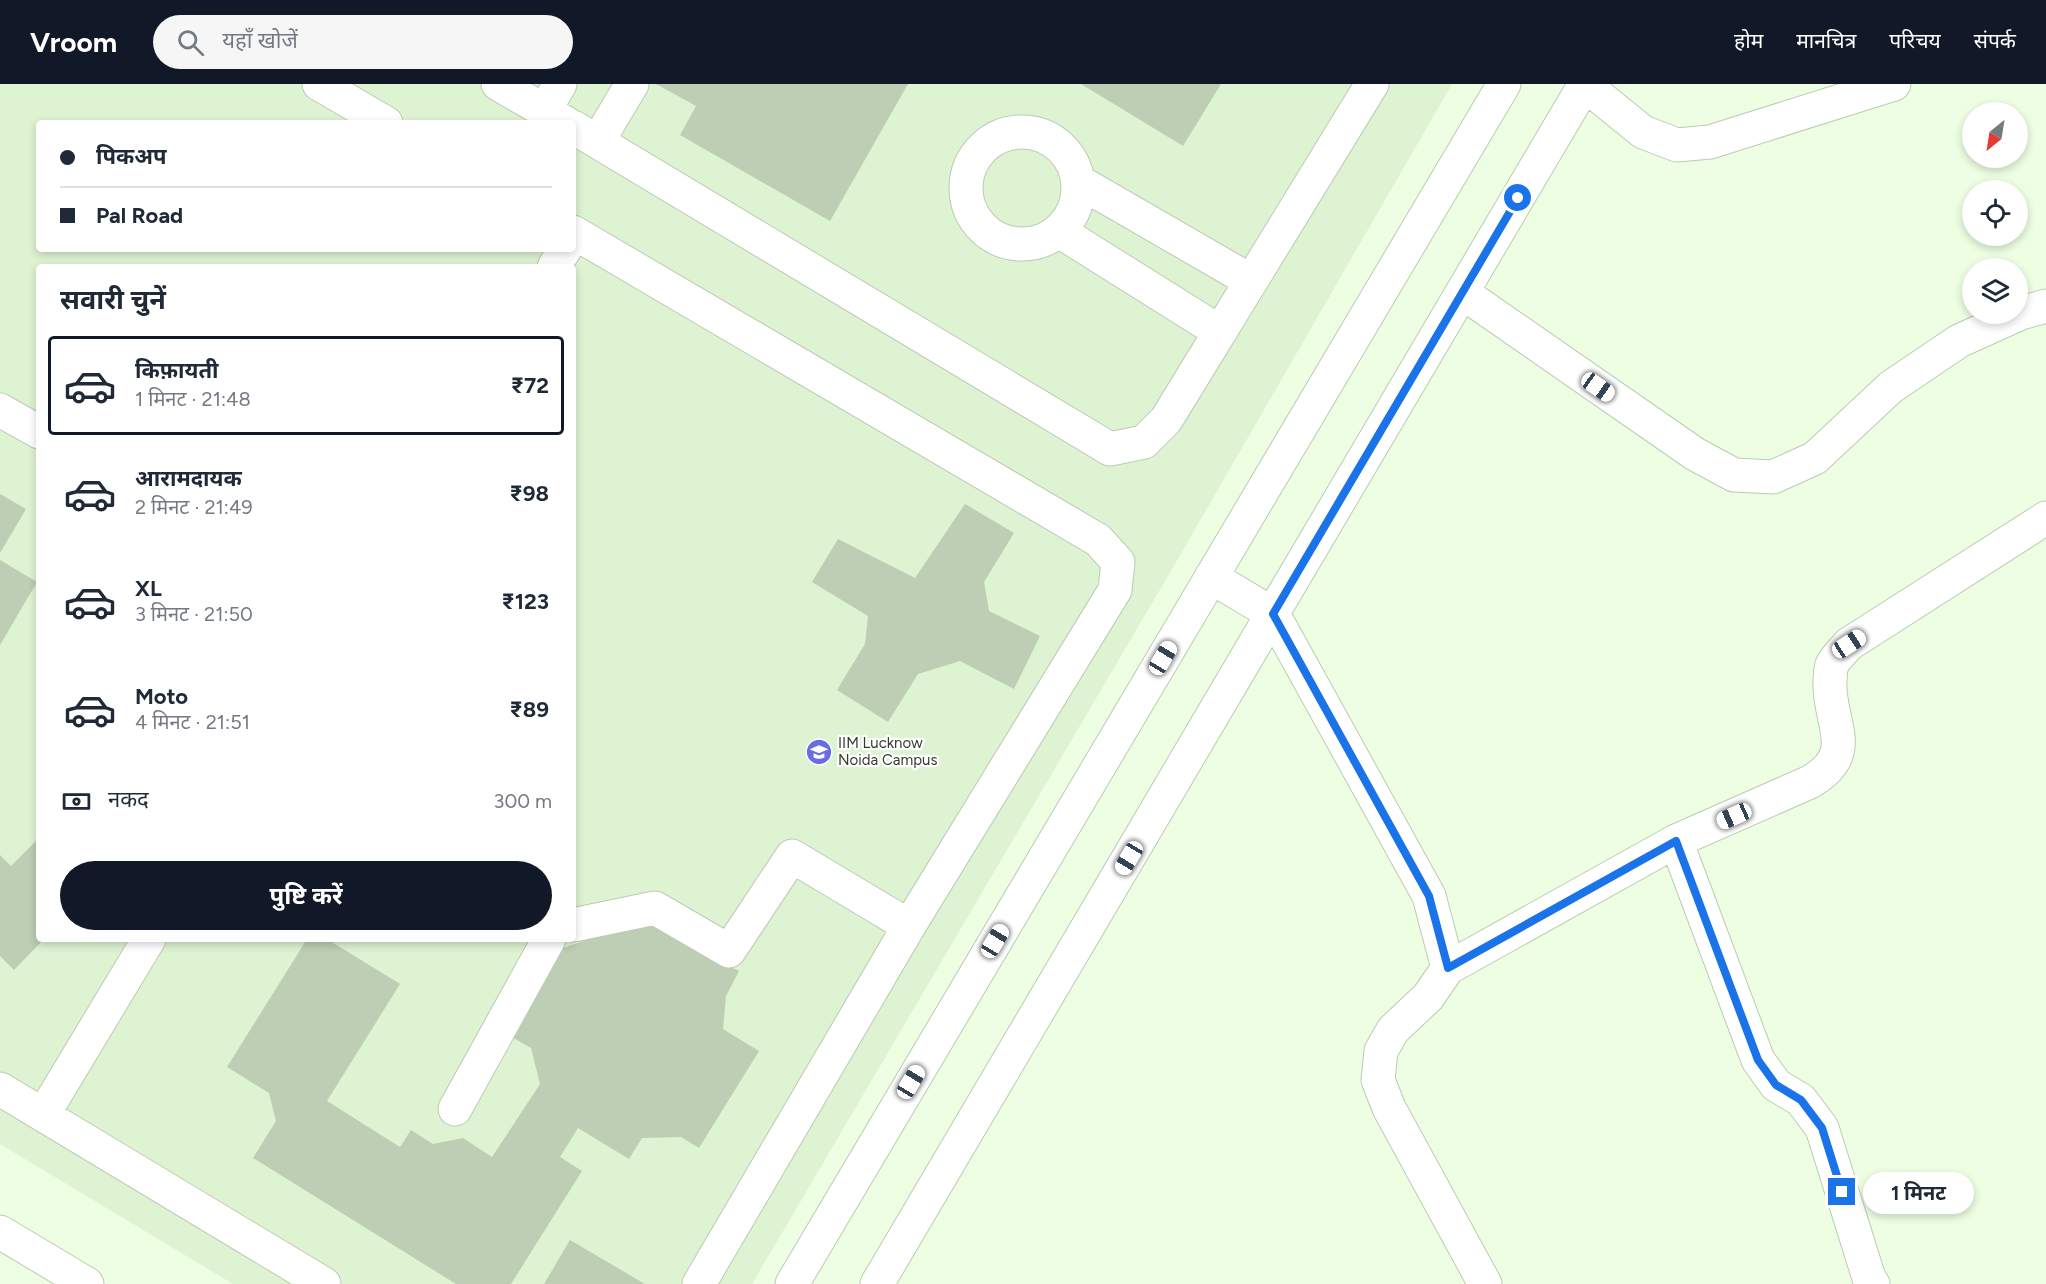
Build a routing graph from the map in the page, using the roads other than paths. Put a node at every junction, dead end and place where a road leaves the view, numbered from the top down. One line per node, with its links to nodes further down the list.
1 (319, 84): 9 (street)
2 (498, 84): 8 (street)
3 (632, 84): 10 (street)
4 (1372, 84): 14 (street)
5 (1504, 84): 21 (street)
6 (1585, 84): 7 (street); 15 (street)
7 (1894, 84)
8 (557, 106)
9 (381, 120)
10 (586, 134): 17 (street)
11 (1078, 181): 12 (street); 12 (street); 14 (street)
12 (1059, 231): 17 (street)
13 (576, 239): 25 (street)
14 (1251, 281): 17 (street)
15 (1462, 292): 16 (street); 22 (street)
16 (2046, 306)
17 (1220, 332)
18 (0, 410): 19 (street)
19 (36, 430)
20 (2046, 518): 23 (street)
21 (1211, 577): 22 (street); 36 (street)
22 (1273, 614): 28 (street); 37 (street)
23 (1676, 841): 28 (street); 39 (street)
24 (576, 924): 25 (street)
25 (909, 926): 35 (street)
26 (147, 942): 31 (street)
27 (547, 942): 30 (street)
28 (1448, 968): 38 (street)
29 (0, 1089): 31 (street)
30 (455, 1108)
31 (43, 1114): 34 (street)
32 (0, 1232): 33 (street)
33 (87, 1284)
34 (324, 1284)
35 (699, 1284)
36 (792, 1284)
37 (877, 1284)
38 (1485, 1284)
39 (1873, 1284)

